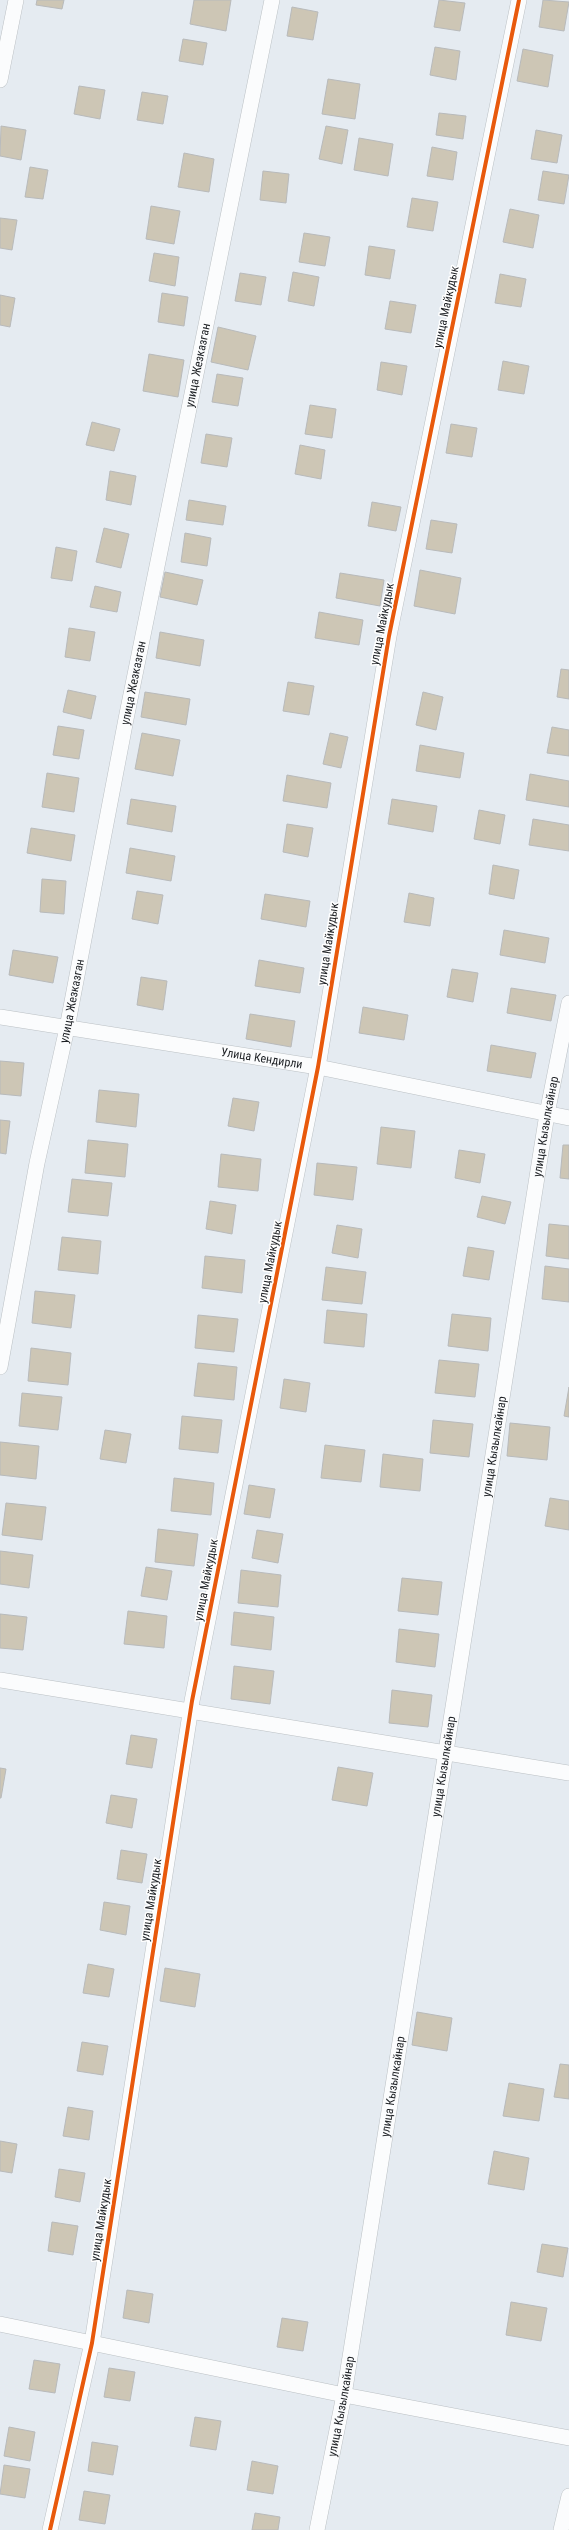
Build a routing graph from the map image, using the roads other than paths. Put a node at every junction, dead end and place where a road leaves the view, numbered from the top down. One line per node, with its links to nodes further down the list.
1 (16, 0): 4 (street)
2 (272, 0): 7 (street, улица Жезказган)
3 (519, 0): 8 (street, улица Майкудык)
4 (0, 80)
5 (569, 1003): 9 (street, улица Кызылкайнар)
6 (0, 1017): 7 (street, Улица Кендирли)
7 (67, 1028): 8 (street, Улица Кендирли); 11 (street, улица Жезказган)
8 (318, 1067): 9 (street, Улица Кендирли); 13 (street, улица Майкудык)
9 (547, 1114): 10 (street, Улица Кендирли); 14 (street, улица Кызылкайнар)
10 (569, 1118)
11 (0, 1367)
12 (0, 1680): 13 (street)
13 (191, 1711): 14 (street); 17 (street, улица Майкудык)
14 (446, 1753): 15 (street); 18 (street, улица Кызылкайнар)
15 (569, 1774)
16 (0, 2324): 17 (street)
17 (92, 2343): 18 (street); 21 (street, улица Майкудык)
18 (344, 2395): 19 (street); 22 (street, улица Кызылкайнар)
19 (569, 2438)
20 (569, 2496): 23 (street)
21 (50, 2530)
22 (317, 2530)
23 (561, 2530)

